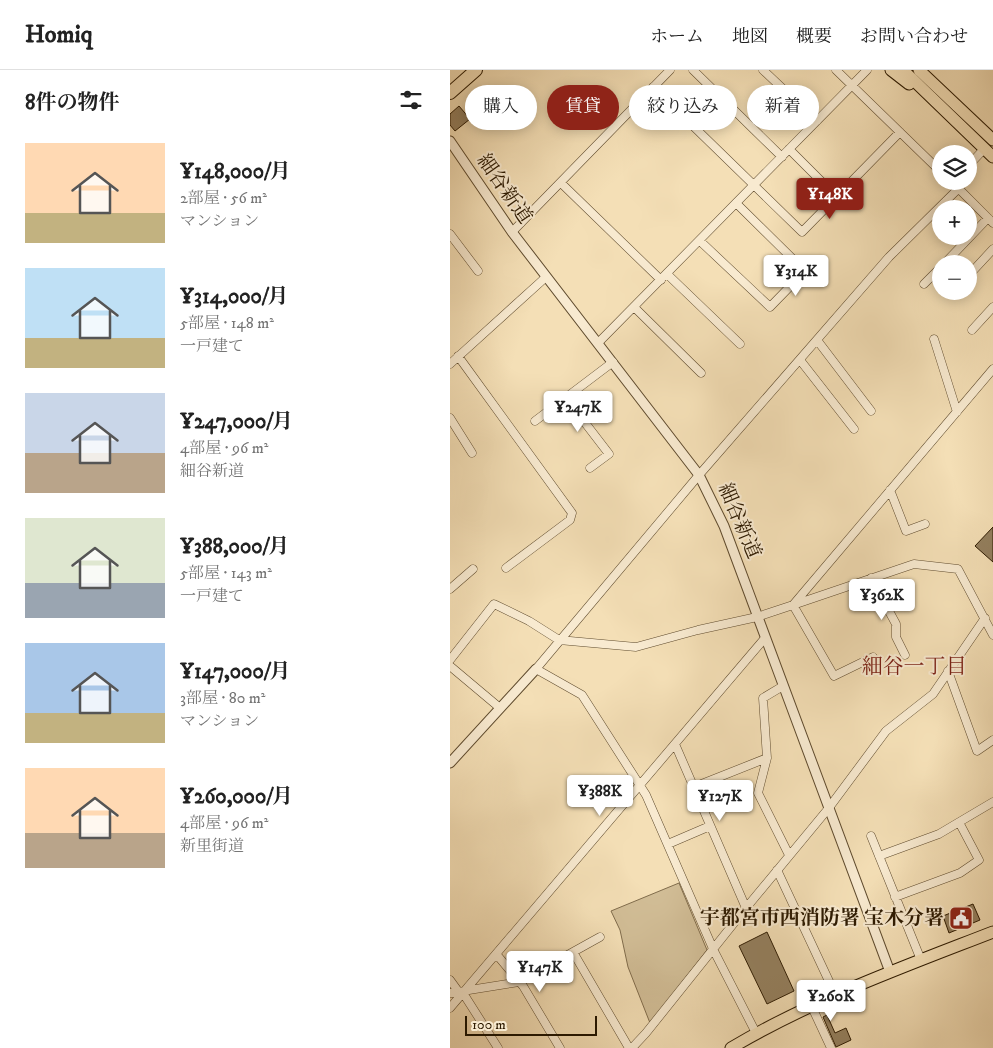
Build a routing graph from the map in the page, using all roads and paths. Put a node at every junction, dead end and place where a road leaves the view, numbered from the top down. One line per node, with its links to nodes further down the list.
1 (474, 70): 13 (highway)
2 (670, 70): 10 (street)
3 (693, 70): 25 (street)
4 (764, 70): 11 (street)
5 (836, 70): 12 (street)
6 (867, 70): 12 (street)
7 (890, 70): 14 (main road)
8 (903, 70): 14 (main road)
9 (921, 71): 20 (main road)
10 (655, 85)
11 (780, 85)
12 (852, 85): 16 (street); 19 (street)
13 (450, 93)
14 (929, 95): 23 (main road)
15 (629, 112): 28 (street)
16 (819, 119)
17 (697, 130): 29 (street)
18 (808, 130): 22 (street)
19 (900, 132): 27 (street); 32 (street)
20 (993, 140)
21 (450, 141): 35 (street, 細谷新道)
22 (790, 149): 25 (street); 32 (street)
23 (984, 149): 24 (street); 26 (main road)
24 (977, 156)
25 (782, 157): 29 (street)
26 (993, 157)
27 (932, 163)
28 (561, 183): 35 (street); 44 (street)
29 (754, 186): 32 (street); 33 (street)
30 (957, 190): 50 (street)
31 (959, 190): 34 (street)
32 (837, 197)
33 (737, 204): 37 (street); 37 (street)
34 (991, 220): 39 (street)
35 (512, 232): 43 (street, 細谷新道)
36 (450, 234): 41 (street)
37 (700, 241): 44 (street)
38 (993, 249): 40 (street)
39 (954, 255)
40 (977, 266)
41 (478, 271)
42 (932, 276): 45 (street)
43 (546, 277): 51 (street, 細谷新道); 53 (street)
44 (664, 278): 46 (street); 52 (street)
45 (924, 284)
46 (634, 307): 51 (street); 58 (street)
47 (993, 307): 48 (street)
48 (972, 330)
49 (934, 339): 61 (street)
50 (816, 340): 54 (street); 60 (street)
51 (598, 344): 55 (street, 細谷新道)
52 (740, 344)
53 (458, 356): 56 (street); 70 (street)
54 (800, 360): 64 (street); 67 (street)
55 (613, 362): 59 (street); 67 (street, 細谷新道)
56 (450, 364)
57 (993, 369): 61 (street)
58 (701, 373)
59 (566, 398): 63 (street); 66 (street)
60 (871, 411)
61 (957, 412): 68 (street)
62 (450, 418): 65 (street)
63 (535, 421)
64 (854, 429)
65 (472, 453)
66 (590, 468)
67 (699, 475): 75 (street, 細谷新道); 79 (street)
68 (890, 490): 69 (street); 74 (street)
69 (926, 524)
70 (506, 568)
71 (473, 570): 73 (street)
72 (871, 578): 74 (street); 76 (street); 80 (street)
73 (450, 588)
74 (792, 605): 75 (street); 81 (street)
75 (758, 617): 78 (street, 細谷新道); 79 (street)
76 (985, 618): 77 (street); 85 (street)
77 (993, 635)
78 (765, 638): 86 (street, 細谷新道); 89 (street)
79 (559, 640): 82 (street); 84 (street)
80 (906, 655)
81 (874, 657)
82 (450, 660)
83 (450, 666): 87 (street)
84 (536, 669): 87 (street); 92 (street)
85 (948, 672): 88 (street); 95 (street)
86 (783, 686): 90 (street); 95 (street, 細谷新道)
87 (500, 708): 91 (street)
88 (993, 740)
89 (675, 744): 92 (street); 93 (street)
90 (767, 758): 93 (street); 100 (street)
91 (450, 763)
92 (640, 786): 99 (street); 109 (street)
93 (694, 787): 97 (street)
94 (992, 806): 96 (street)
95 (828, 809): 100 (street); 111 (street, 細谷新道)
96 (960, 824): 101 (street); 103 (street)
97 (710, 826): 99 (street); 104 (street)
98 (872, 836): 101 (street)
99 (668, 844): 107 (street)
100 (789, 855): 102 (street)
101 (879, 856): 103 (street)
102 (777, 870): 104 (street); 115 (street)
103 (895, 897): 110 (street)
104 (746, 908): 107 (street)
105 (993, 932): 110 (main road)
106 (600, 937): 108 (street)
107 (714, 951): 118 (street); 121 (street)
108 (573, 952): 113 (street); 121 (street)
109 (497, 954): 113 (street); 114 (street)
110 (921, 960): 111 (main road)
111 (890, 972): 115 (main road)
112 (450, 980): 114 (street)
113 (519, 982): 114 (street); 120 (street)
114 (459, 992): 117 (street); 119 (street)
115 (835, 994): 116 (main road)
116 (811, 1005): 118 (main road); 123 (street)
117 (450, 1008)
118 (756, 1033): 122 (main road)
119 (498, 1048)
120 (560, 1048)
121 (630, 1048)
122 (731, 1048)
123 (831, 1048)

